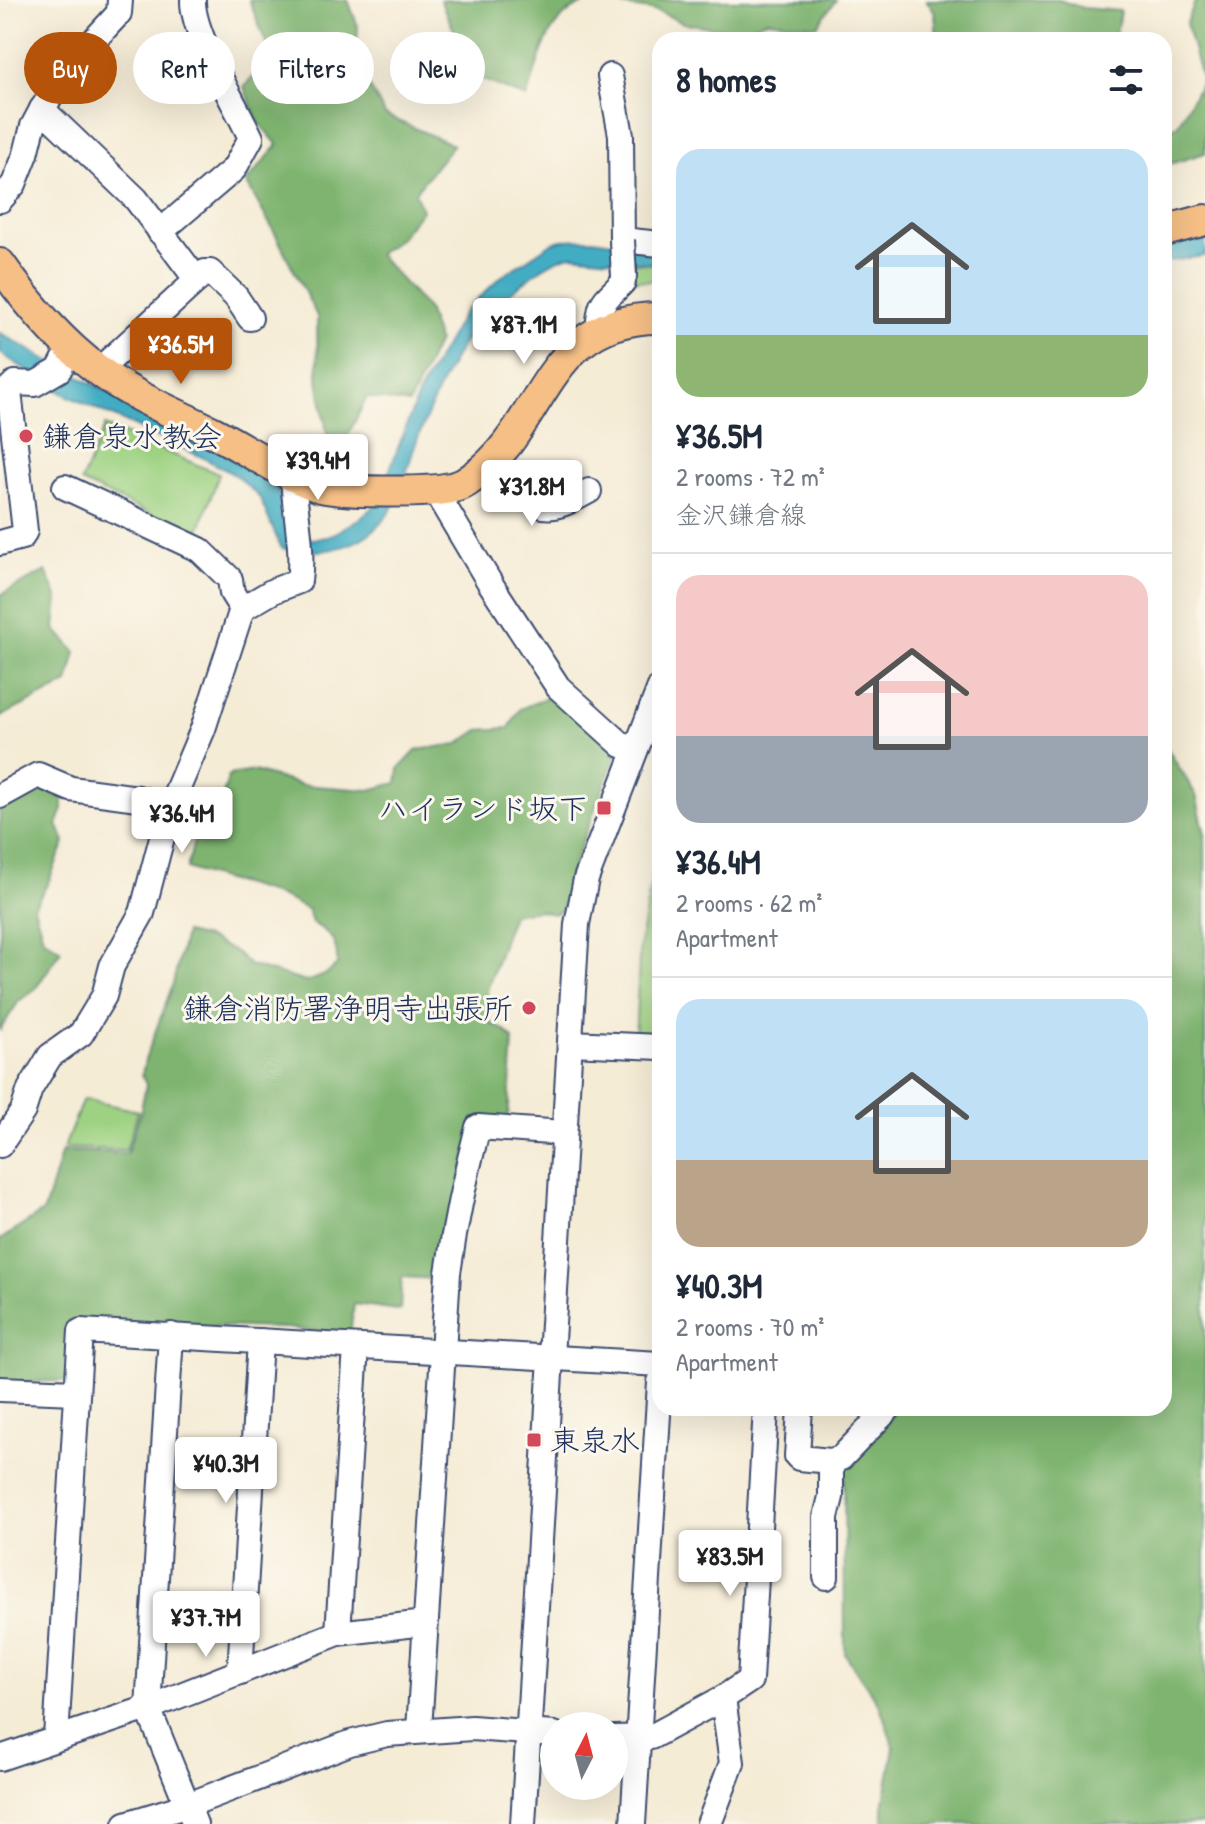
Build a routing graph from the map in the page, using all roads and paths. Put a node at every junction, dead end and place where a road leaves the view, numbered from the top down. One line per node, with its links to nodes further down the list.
1 (120, 0): 4 (street)
2 (193, 0): 8 (street)
3 (610, 76): 9 (street)
4 (42, 109): 5 (street); 8 (street)
5 (0, 200)
6 (1205, 220): 7 (main road)
7 (1172, 229)
8 (160, 232): 12 (street)
9 (622, 240): 10 (street); 15 (street, bridge)
10 (652, 243)
11 (0, 264): 16 (main road)
12 (197, 280): 13 (street); 17 (street)
13 (250, 318)
14 (652, 319): 15 (main road)
15 (598, 332): 19 (main road)
16 (65, 359): 17 (main road); 18 (street)
17 (98, 371): 20 (main road)
18 (4, 394): 24 (street)
19 (489, 465): 22 (main road); 23 (street)
20 (293, 475): 22 (main road); 25 (street)
21 (65, 487): 25 (street)
22 (421, 490): 27 (street)
23 (589, 491)
24 (0, 543)
25 (242, 609): 29 (street)
26 (652, 718): 27 (street)
27 (644, 748): 30 (street)
28 (0, 796): 29 (street)
29 (170, 807): 33 (street)
30 (570, 1043): 31 (street); 32 (street)
31 (652, 1047)
32 (564, 1133): 37 (street); 38 (street)
33 (0, 1145)
34 (171, 1335): 35 (street); 41 (street); 52 (street)
35 (260, 1341): 36 (street); 50 (street)
36 (356, 1347): 37 (street); 49 (street)
37 (444, 1353): 38 (street); 48 (street)
38 (551, 1358): 39 (street); 55 (street)
39 (652, 1364)
40 (0, 1389): 41 (street)
41 (76, 1392): 57 (street)
42 (657, 1416): 53 (street)
43 (766, 1416): 51 (street)
44 (800, 1416): 46 (street)
45 (881, 1416): 46 (street)
46 (831, 1461): 47 (street)
47 (826, 1577)
48 (425, 1623): 49 (street); 54 (street)
49 (338, 1633): 50 (street)
50 (240, 1672): 52 (street)
51 (723, 1698): 58 (street); 65 (street)
52 (148, 1708): 57 (street); 61 (street)
53 (628, 1717)
54 (419, 1730): 55 (street); 61 (street)
55 (528, 1732): 56 (street); 63 (street)
56 (540, 1733)
57 (56, 1738): 59 (street)
58 (628, 1738)
59 (0, 1758)
60 (628, 1763): 64 (street)
61 (192, 1814): 62 (street)
62 (126, 1824)
63 (523, 1824)
64 (633, 1824)
65 (709, 1824)

